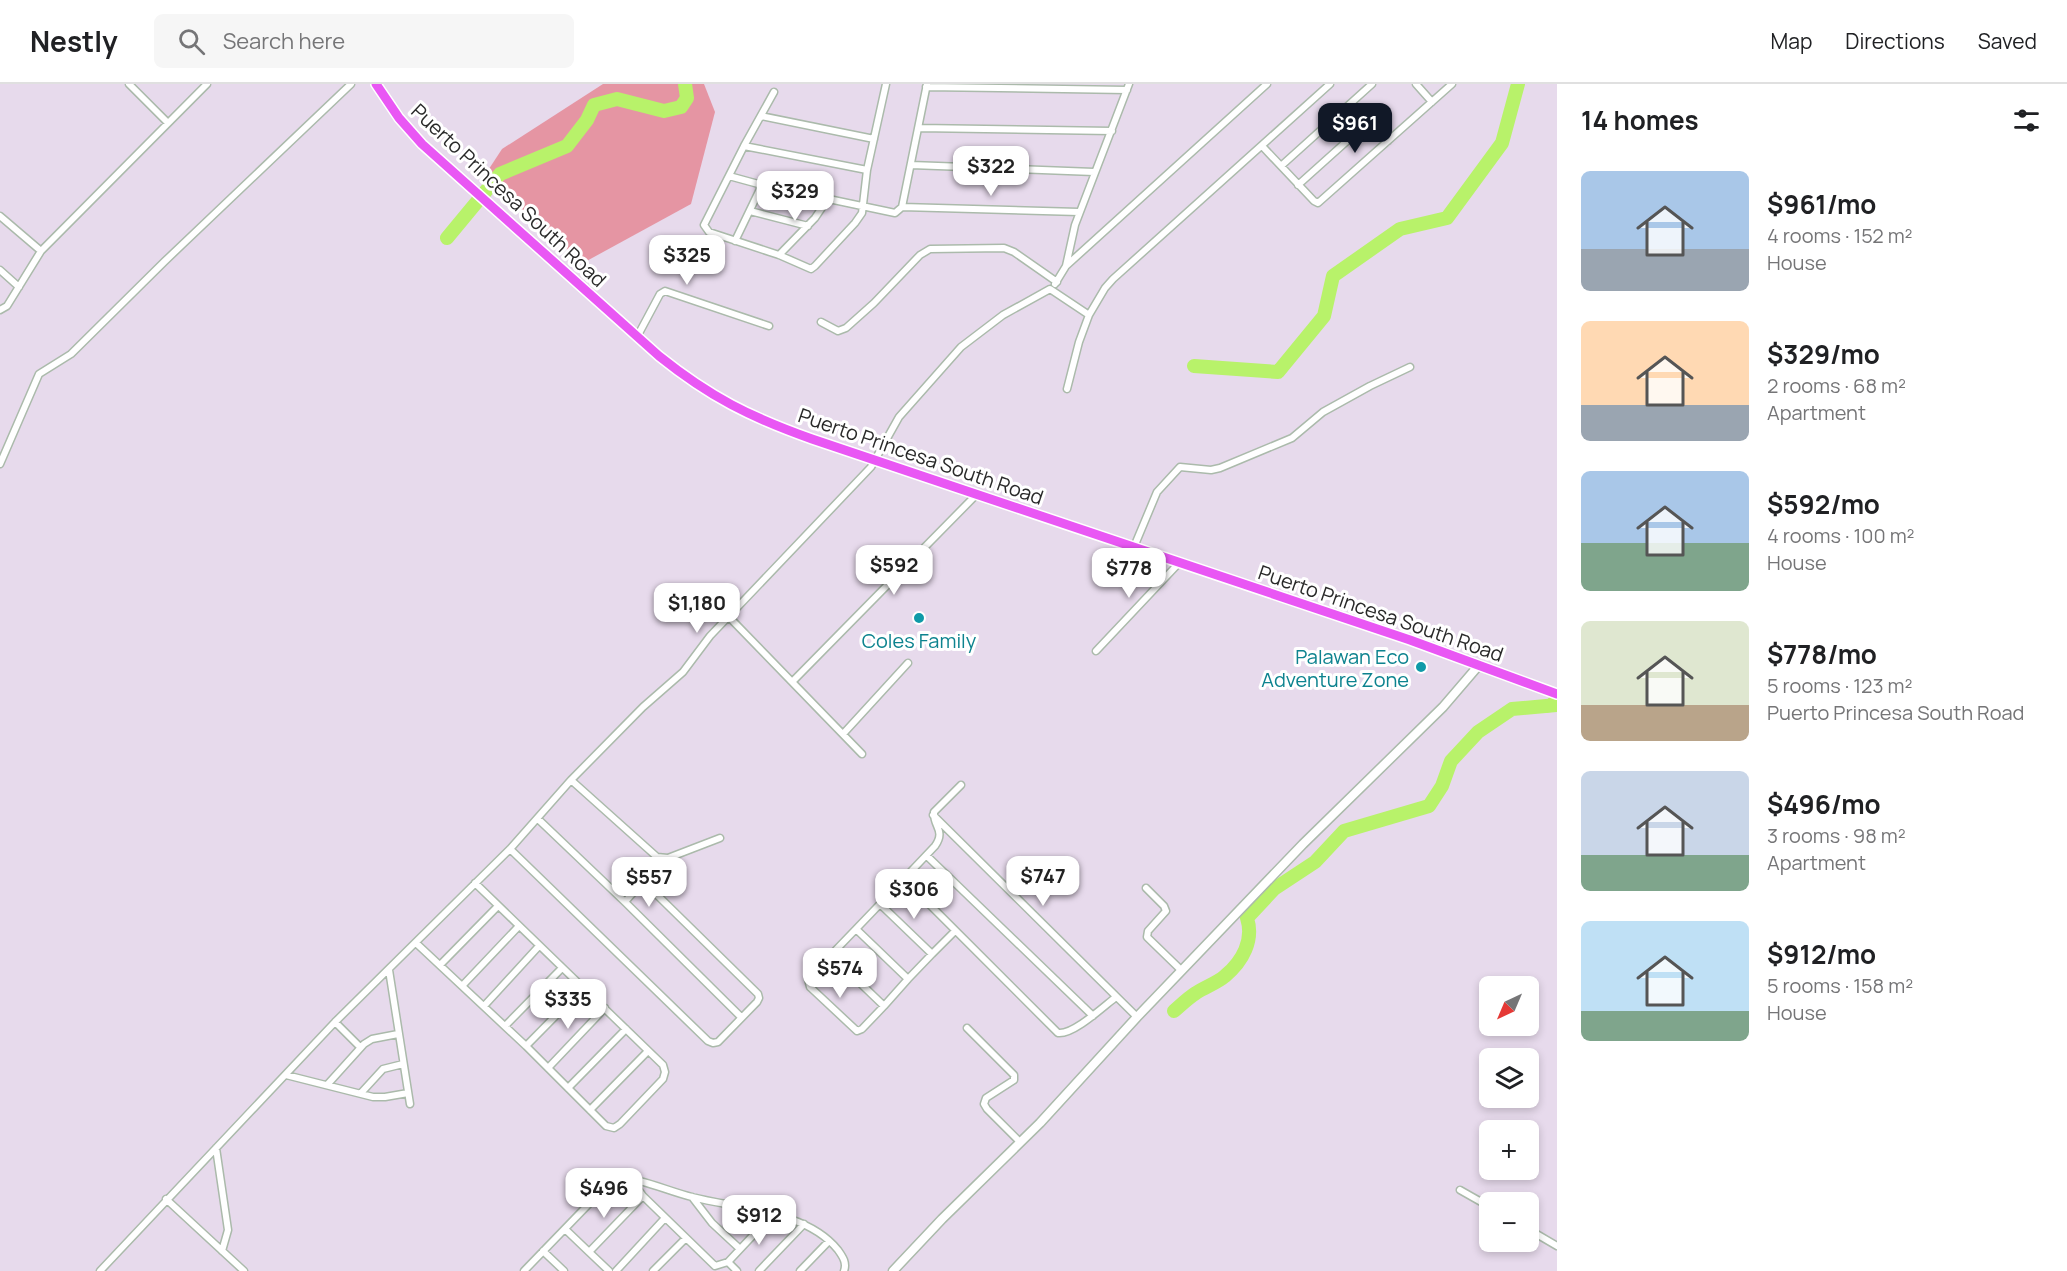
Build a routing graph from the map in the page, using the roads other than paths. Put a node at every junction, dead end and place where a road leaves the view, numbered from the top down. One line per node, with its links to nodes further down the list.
1 (129, 84): 18 (street)
2 (207, 84): 18 (street)
3 (351, 84): 55 (street)
4 (376, 84): 51 (main road, Puerto Princesa South Road)
5 (886, 84): 21 (street)
6 (1268, 84): 42 (street)
7 (1330, 84): 24 (street)
8 (1372, 84): 26 (street)
9 (1416, 84): 16 (street)
10 (1452, 84): 16 (street)
11 (927, 85): 12 (street); 19 (street)
12 (1000, 86): 13 (street)
13 (1049, 86): 14 (street)
14 (1128, 87): 20 (street)
15 (774, 92): 17 (street)
16 (1432, 102): 22 (street)
17 (761, 116): 21 (street); 23 (street)
18 (168, 123): 40 (street)
19 (919, 128): 20 (street); 25 (street)
20 (1112, 131): 28 (street)
21 (874, 139): 27 (street)
22 (1388, 141): 31 (street); 31 (street)
23 (744, 146): 27 (street); 29 (street)
24 (1262, 146): 26 (street); 48 (street)
25 (911, 165): 28 (street); 34 (street)
26 (1281, 166): 31 (street)
27 (867, 170): 33 (street)
28 (1094, 172): 36 (street)
29 (729, 176): 30 (street); 39 (street)
30 (762, 185): 32 (street); 35 (street)
31 (1298, 185)
32 (827, 200): 33 (street); 38 (street)
33 (863, 207): 34 (street); 41 (street)
34 (902, 207): 36 (street)
35 (750, 211): 38 (street); 39 (street)
36 (1079, 212): 42 (street)
37 (0, 216): 40 (street)
38 (807, 226): 41 (street)
39 (735, 241): 41 (street)
40 (41, 251): 45 (street)
41 (779, 255)
42 (1066, 266): 44 (street)
43 (0, 270): 45 (street)
44 (1057, 282): 46 (street); 49 (street)
45 (19, 287): 47 (street)
46 (1050, 289): 48 (street); 54 (street)
47 (0, 310)
48 (1089, 315): 53 (street)
49 (821, 322)
50 (769, 326): 51 (street)
51 (637, 337): 54 (main road, Puerto Princesa South Road)
52 (1410, 367): 57 (street)
53 (1067, 389)
54 (875, 460): 56 (main road, Puerto Princesa South Road); 59 (street)
55 (0, 464)
56 (977, 494): 57 (main road, Puerto Princesa South Road); 63 (street)
57 (1134, 548): 58 (main road, Puerto Princesa South Road)
58 (1179, 563): 60 (street); 62 (main road, Puerto Princesa South Road)
59 (729, 617): 63 (street); 67 (street)
60 (1096, 651)
61 (908, 663): 65 (street)
62 (1479, 665): 64 (main road, Puerto Princesa South Road); 90 (street)
63 (793, 681): 65 (street)
64 (1557, 694)
65 (843, 734): 66 (street)
66 (862, 754)
67 (571, 780): 70 (street); 71 (street)
68 (961, 785): 69 (street)
69 (933, 814): 73 (street); 94 (street)
70 (537, 819): 72 (street); 77 (street)
71 (720, 838)
72 (510, 849): 75 (street); 99 (street)
73 (927, 856): 74 (street); 98 (street)
74 (904, 879): 78 (street); 82 (street)
75 (475, 883): 79 (street); 83 (street)
76 (1146, 888): 90 (street)
77 (625, 902): 99 (street); 99 (street)
78 (880, 904): 81 (street); 85 (street)
79 (498, 906): 80 (street); 87 (street)
80 (519, 926): 84 (street); 92 (street)
81 (856, 929): 86 (street); 91 (street)
82 (955, 931): 85 (street); 98 (street)
83 (416, 942): 87 (street); 89 (street)
84 (539, 946): 88 (street); 95 (street)
85 (932, 954): 91 (street)
86 (831, 955): 96 (street); 96 (street)
87 (440, 965): 92 (street)
88 (562, 968): 93 (street); 102 (street)
89 (389, 970): 101 (street); 105 (street)
90 (1181, 970): 100 (street)
91 (908, 980): 96 (street)
92 (462, 986): 95 (street)
93 (583, 988): 97 (street); 106 (street)
94 (1116, 997): 98 (street); 100 (street)
95 (484, 1006): 102 (street)
96 (884, 1006)
97 (605, 1008): 103 (street); 110 (street)
98 (1093, 1016)
99 (741, 1017)
100 (1137, 1017): 118 (street)
101 (335, 1022): 107 (street); 111 (street)
102 (505, 1026): 106 (street)
103 (626, 1029): 108 (street); 113 (street)
104 (967, 1029): 118 (street)
105 (398, 1034): 107 (street); 109 (street)
106 (526, 1046): 110 (street)
107 (360, 1047): 112 (street)
108 (648, 1051): 117 (street); 117 (street)
109 (403, 1064): 114 (street); 115 (street)
110 (548, 1068): 113 (street)
111 (286, 1075): 112 (street); 119 (street)
112 (327, 1085): 114 (street)
113 (568, 1088): 117 (street)
114 (361, 1093): 115 (street)
115 (408, 1093): 116 (street)
116 (410, 1104)
117 (590, 1110)
118 (1020, 1142): 151 (street)
119 (216, 1148): 124 (street); 135 (street)
120 (631, 1179): 122 (street); 123 (street); 129 (street)
121 (1460, 1190): 125 (street)
122 (643, 1196): 127 (street); 137 (street)
123 (692, 1197): 126 (street); 134 (street)
124 (166, 1199): 135 (street); 140 (street)
125 (1479, 1201)
126 (772, 1215): 128 (street); 134 (street)
127 (665, 1218): 131 (street); 145 (street)
128 (804, 1224): 132 (street); 148 (street)
129 (565, 1229): 136 (street); 137 (street)
130 (1539, 1235): 133 (street)
131 (686, 1238): 139 (street); 146 (street)
132 (829, 1241): 149 (street); 150 (street)
133 (1557, 1246)
134 (740, 1249): 138 (street)
135 (222, 1251): 141 (street)
136 (543, 1251): 142 (street); 143 (street)
137 (590, 1252): 144 (street)
138 (728, 1262): 139 (street); 147 (street)
139 (713, 1268)
140 (100, 1271)
141 (244, 1271)
142 (524, 1271)
143 (564, 1271)
144 (609, 1271)
145 (615, 1271)
146 (653, 1271)
147 (737, 1271)
148 (759, 1271)
149 (800, 1271)
150 (844, 1271)
151 (893, 1271)

